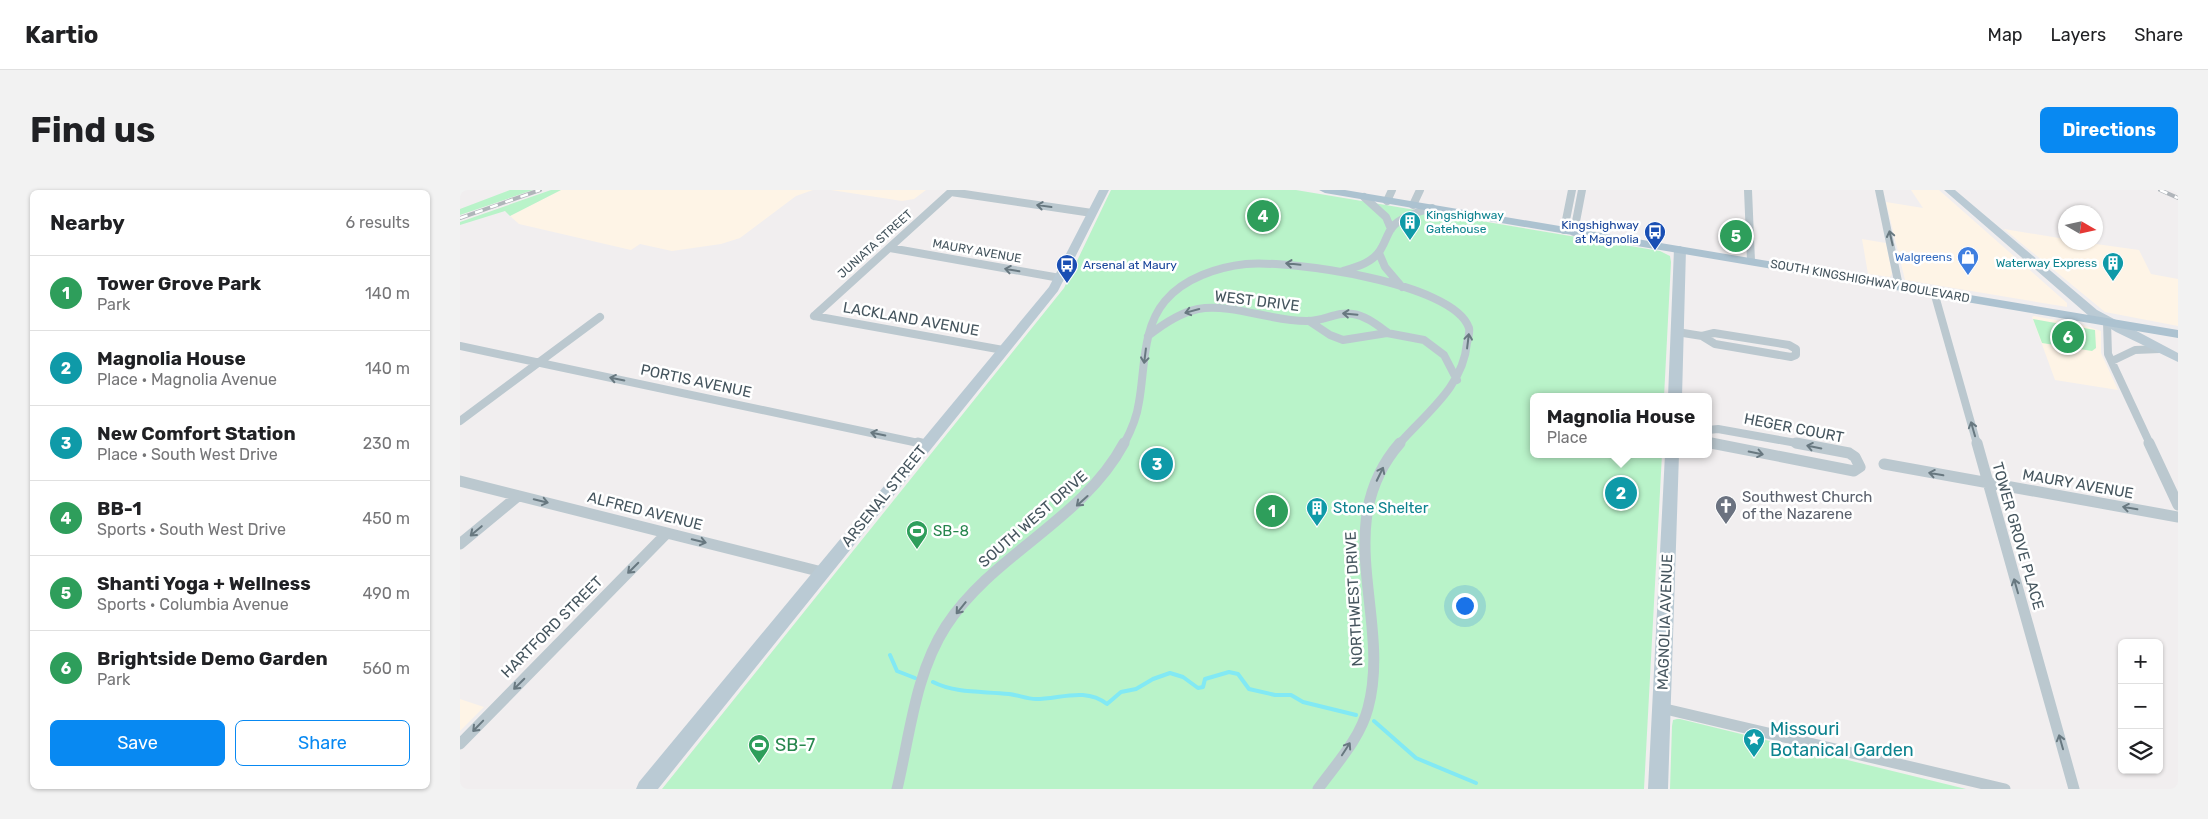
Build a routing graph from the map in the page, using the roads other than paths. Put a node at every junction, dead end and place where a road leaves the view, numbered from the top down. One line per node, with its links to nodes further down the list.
1 (1104, 190): 14 (main road, ARSENAL STREET)
2 (1325, 190): 11 (main road, SOUTH KINGSHIGHWAY BOULEVARD)
3 (1420, 190): 12 (street)
4 (1572, 190): 16 (street)
5 (1582, 190): 16 (street)
6 (1748, 190): 20 (street)
7 (1879, 190): 23 (street, one-way to 7)
8 (1949, 190): 29 (main road)
9 (952, 191): 14 (street, one-way to 9); 17 (street, JUNIATA STREET)
10 (1390, 195): 11 (main road, SOUTH KINGSHIGHWAY BOULEVARD); 12 (main road, SOUTH KINGSHIGHWAY BOULEVARD)
11 (1364, 196): 15 (street)
12 (1413, 205): 13 (main road, SOUTH KINGSHIGHWAY BOULEVARD)
13 (1432, 208): 15 (street); 16 (main road, SOUTH KINGSHIGHWAY BOULEVARD)
14 (1092, 213): 22 (main road, ARSENAL STREET)
15 (1391, 229): 19 (street)
16 (1569, 231): 18 (main road, SOUTH KINGSHIGHWAY BOULEVARD)
17 (890, 248): 22 (street, MAURY AVENUE, one-way to 17); 26 (street, JUNIATA STREET)
18 (1680, 249): 20 (main road, SOUTH KINGSHIGHWAY BOULEVARD); 31 (main road)
19 (1379, 254): 21 (street); 24 (street)
20 (1751, 261): 23 (main road, SOUTH KINGSHIGHWAY BOULEVARD)
21 (1342, 271): 24 (street, NORTHWEST DRIVE); 33 (street, SOUTH WEST DRIVE, one-way to 33)
22 (1060, 278): 37 (main road, ARSENAL STREET)
23 (1900, 286): 25 (main road, SOUTH KINGSHIGHWAY BOULEVARD)
24 (1402, 287): 41 (street, NORTHWEST DRIVE, one-way to 24)
25 (1934, 292): 29 (main road, SOUTH KINGSHIGHWAY BOULEVARD); 50 (street, TOWER GROVE PLACE, one-way to 25)
26 (814, 316): 37 (street, LACKLAND AVENUE)
27 (600, 317): 40 (street)
28 (1309, 321): 30 (street, WEST DRIVE, one-way to 28); 30 (street, WEST DRIVE); 33 (street, WEST DRIVE, one-way to 33)
29 (2107, 322): 32 (main road, SOUTH KINGSHIGHWAY BOULEVARD); 36 (main road); 39 (street)
30 (1387, 332): 41 (street, WEST DRIVE)
31 (1677, 332): 34 (street); 42 (main road)
32 (2178, 334)
33 (1148, 336): 60 (street, SOUTH WEST DRIVE, one-way to 60)
34 (1702, 336): 34 (street)
35 (460, 346): 40 (street, PORTIS AVENUE)
36 (2160, 349): 38 (main road); 39 (street)
37 (1004, 350): 46 (main road, ARSENAL STREET)
38 (2178, 358)
39 (2112, 361): 52 (street)
40 (539, 362): 43 (street); 46 (street, PORTIS AVENUE, one-way to 40)
41 (1457, 380): 61 (street, NORTHWEST DRIVE, one-way to 41)
42 (1675, 393)
43 (460, 421)
44 (1712, 430): 45 (street, HEGER COURT, one-way to 44)
45 (1712, 443)
46 (926, 445): 56 (main road, ARSENAL STREET)
47 (1672, 458): 57 (main road, MAGNOLIA AVENUE)
48 (1884, 464): 50 (street, MAURY AVENUE, one-way to 48)
49 (460, 481): 51 (street, ALFRED AVENUE)
50 (1988, 483): 53 (street, MAURY AVENUE, one-way to 50); 64 (street, TOWER GROVE PLACE, one-way to 50)
51 (518, 496): 54 (street, ALFRED AVENUE, one-way to 54); 55 (street, one-way to 55)
52 (2178, 505)
53 (2178, 517)
54 (667, 533): 56 (street, ALFRED AVENUE, one-way to 56); 58 (street, HARTFORD STREET, one-way to 58)
55 (460, 544)
56 (822, 572): 59 (main road, ARSENAL STREET)
57 (1661, 708): 62 (main road, MAGNOLIA AVENUE); 63 (street)
58 (460, 744)
59 (646, 789)
60 (898, 789)
61 (1318, 789)
62 (1658, 789)
63 (2005, 789)
64 (2074, 789)

